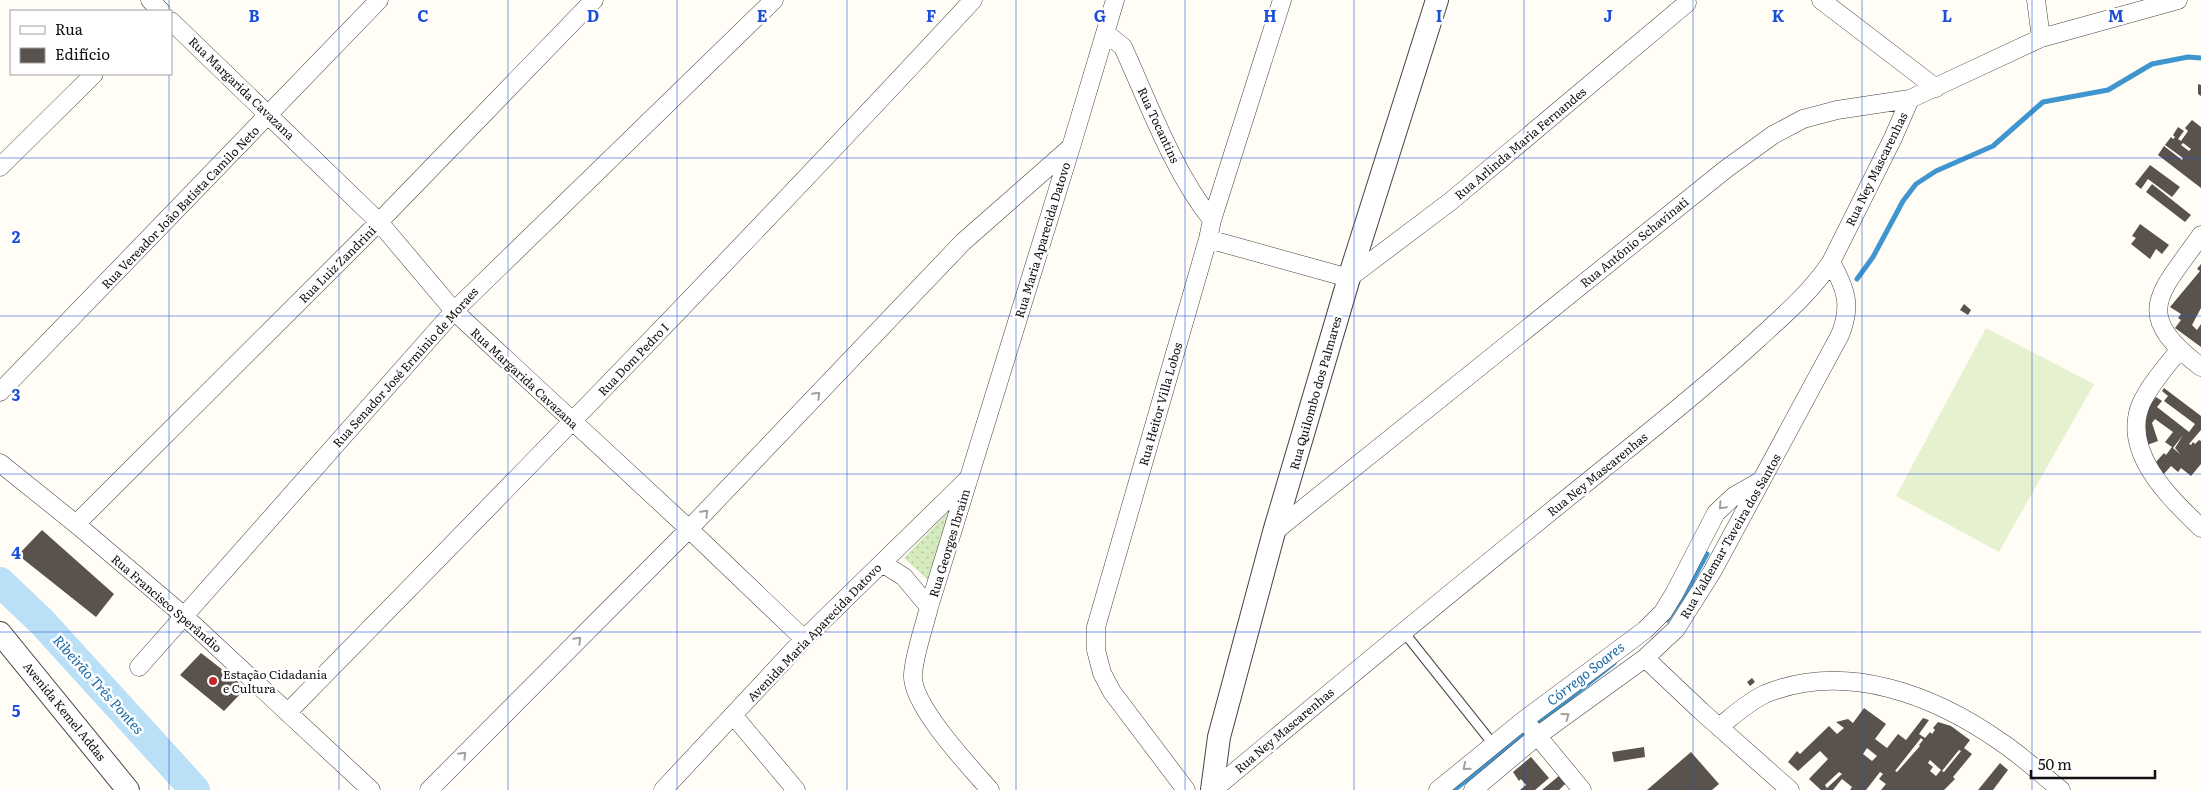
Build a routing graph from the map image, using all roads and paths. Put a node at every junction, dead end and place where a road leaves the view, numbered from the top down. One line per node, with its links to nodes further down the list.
1 (378, 0): 18 (street, Rua Vereador João Batista Camilo Neto)
2 (594, 0): 22 (street, Rua Luiz Zandrini)
3 (774, 0): 27 (street, Rua Senador José Erminio de Moraes)
4 (973, 0): 31 (street, Rua Dom Pedro I)
5 (1115, 0): 13 (street, Rua Maria Aparecida Datovo)
6 (1282, 0): 21 (street, Rua Heitor Villa Lobos)
7 (1437, 0): 26 (street, Rua Quilombo dos Palmares)
8 (1821, 0): 16 (street)
9 (2036, 0): 14 (street)
10 (2178, 0): 14 (street, Rua Antônio Schavinati)
11 (1687, 3): 26 (street, Rua Arlinda Maria Fernandes)
12 (172, 20): 18 (street, Rua Margarida Cavazana)
13 (1106, 33): 19 (street, Rua Maria Aparecida Datovo); 21 (street, Rua Tocantins)
14 (2041, 38): 16 (street, Rua Antônio Schavinati)
15 (93, 75): 20 (street)
16 (1936, 88): 17 (street, Rua Antônio Schavinati)
17 (1910, 98): 25 (street, Rua Ney Mascarenhas); 38 (street, Rua Antônio Schavinati)
18 (270, 115): 22 (street, Rua Margarida Cavazana); 30 (street, Rua Vereador João Batista Camilo Neto)
19 (1071, 147): 33 (street, Rua Maria Aparecida Datovo); 37 (street, one-way to 19)
20 (0, 167)
21 (1212, 220): 24 (street, Rua Heitor Villa Lobos)
22 (378, 222): 27 (street, Rua Margarida Cavazana); 35 (street, Rua Luiz Zandrini)
23 (2201, 235): 28 (street)
24 (1208, 239): 26 (street); 58 (street, Rua Heitor Villa Lobos)
25 (1831, 262): 34 (street, Rua Valdemar Taveira dos Santos); 42 (street, Rua Ney Mascarenhas)
26 (1349, 278): 38 (street, Rua Quilombo dos Palmares)
27 (454, 311): 31 (street, Rua Margarida Cavazana); 41 (street, Rua Senador José Erminio de Moraes)
28 (2179, 350): 29 (street); 36 (street)
29 (2201, 367)
30 (0, 392)
31 (572, 422): 37 (street, Rua Margarida Cavazana); 47 (street, Rua Dom Pedro I)
32 (0, 463): 35 (street, Rua Francisco Sperândio)
33 (968, 479): 39 (street, Avenida Maria Aparecida Datovo); 40 (street, Rua Georges Ibraim)
34 (1763, 479): 45 (street, Rua Valdemar Taveira dos Santos); 50 (street, one-way to 50)
35 (76, 524): 41 (street, Rua Francisco Sperândio)
36 (2201, 528)
37 (689, 529): 44 (street, Rua Margarida Cavazana); 54 (street, one-way to 37)
38 (1274, 532): 59 (street, Rua Quilombo dos Palmares)
39 (882, 563): 40 (street, Rua Georges Ibraim); 44 (street, Avenida Maria Aparecida Datovo)
40 (929, 607): 57 (street, Rua Georges Ibraim)
41 (183, 615): 46 (street, Rua Senador José Erminio de Moraes); 47 (street, Rua Francisco Sperândio)
42 (1402, 631): 51 (lane); 59 (street, Rua Ney Mascarenhas)
43 (0, 633): 52 (street, Avenida Kemel Addas)
44 (804, 639): 48 (street, Avenida Maria Aparecida Datovo)
45 (1645, 658): 49 (street); 50 (street, Rua Valdemar Taveira dos Santos, one-way to 45)
46 (139, 667)
47 (288, 712): 53 (street, Rua Francisco Sperândio)
48 (733, 715): 55 (street, Avenida Maria Aparecida Datovo); 56 (street)
49 (1719, 727): 63 (street); 64 (street)
50 (1530, 729): 51 (street); 61 (street, Rua Valdemar Taveira dos Santos); 62 (street)
51 (1493, 744): 60 (street, one-way to 60)
52 (128, 790)
53 (371, 790)
54 (429, 790)
55 (663, 790)
56 (796, 790)
57 (990, 790)
58 (1186, 790)
59 (1213, 790)
60 (1438, 790)
61 (1473, 790)
62 (1582, 790)
63 (1790, 790)
64 (2061, 790)

